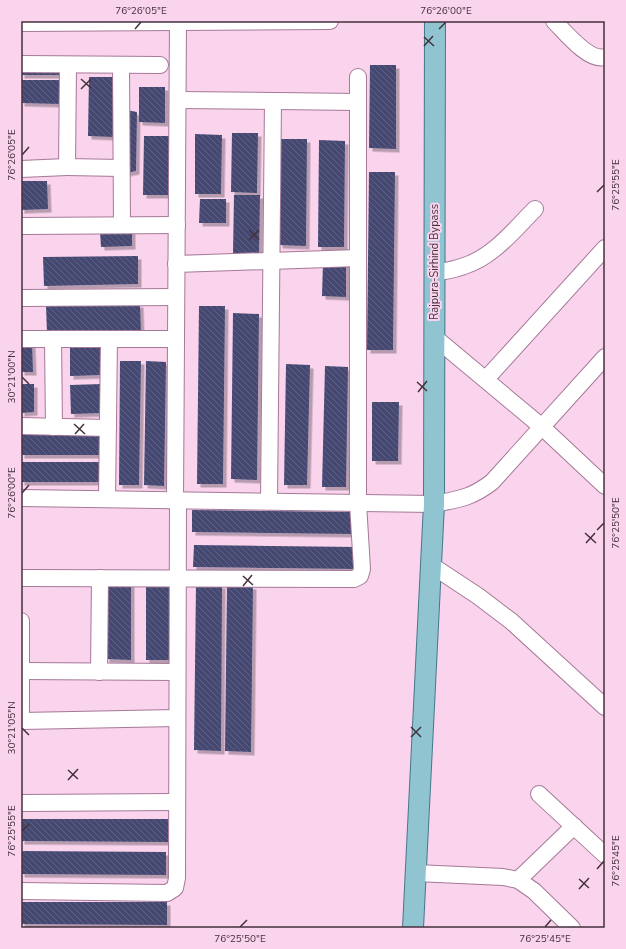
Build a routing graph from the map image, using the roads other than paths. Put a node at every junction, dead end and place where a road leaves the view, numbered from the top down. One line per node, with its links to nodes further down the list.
1 (330, 21): 4 (street)
2 (435, 21): 26 (main road, Rajpura-Sirhind Bypass)
3 (554, 21): 6 (street)
4 (178, 22): 5 (street); 12 (street)
5 (21, 23)
6 (605, 57)
7 (21, 64): 8 (street)
8 (68, 65): 10 (street); 15 (street)
9 (160, 65): 10 (street)
10 (121, 66): 16 (street)
11 (358, 76): 14 (street)
12 (178, 100): 13 (street); 20 (street)
13 (273, 101): 14 (street); 24 (street)
14 (358, 102): 23 (street)
15 (67, 167): 16 (street); 17 (street)
16 (121, 168): 19 (street)
17 (21, 169)
18 (535, 209): 26 (street)
19 (122, 225): 20 (street); 21 (street)
20 (177, 225): 25 (street)
21 (21, 226)
22 (605, 248): 35 (street)
23 (358, 258): 24 (street); 45 (street)
24 (271, 261): 25 (street); 44 (street)
25 (176, 264): 27 (street)
26 (434, 273): 29 (main road, Rajpura-Sirhind Bypass)
27 (176, 297): 28 (street); 33 (street)
28 (21, 298)
29 (433, 336): 35 (street); 46 (main road, Rajpura-Sirhind Bypass)
30 (21, 339): 31 (street)
31 (53, 339): 32 (street); 37 (street)
32 (109, 339): 33 (street); 39 (street)
33 (176, 339): 43 (street)
34 (605, 359): 38 (street)
35 (486, 379): 38 (street)
36 (21, 426): 37 (street)
37 (54, 427): 39 (street)
38 (542, 427): 40 (street); 46 (street)
39 (108, 428): 42 (street)
40 (605, 486)
41 (21, 498): 42 (street)
42 (107, 499): 43 (street)
43 (176, 500): 44 (street); 50 (street)
44 (269, 501): 45 (street)
45 (358, 502): 46 (street); 50 (street)
46 (434, 504): 47 (main road, Rajpura-Sirhind Bypass)
47 (431, 565): 55 (street); 63 (main road, Rajpura-Sirhind Bypass)
48 (21, 578): 49 (street)
49 (100, 578): 50 (street); 53 (street)
50 (177, 578): 54 (street)
51 (21, 621): 52 (street)
52 (21, 672): 53 (street); 57 (street)
53 (99, 672): 54 (street)
54 (177, 672): 56 (street)
55 (605, 707)
56 (177, 718): 57 (street); 59 (street)
57 (21, 721)
58 (539, 794): 61 (street)
59 (176, 802): 60 (street); 65 (street)
60 (21, 803)
61 (574, 826): 62 (street); 64 (street)
62 (605, 855)
63 (416, 873): 64 (street); 66 (main road, Rajpura-Sirhind Bypass)
64 (518, 880): 67 (street)
65 (21, 891)
66 (414, 928)
67 (572, 928)

